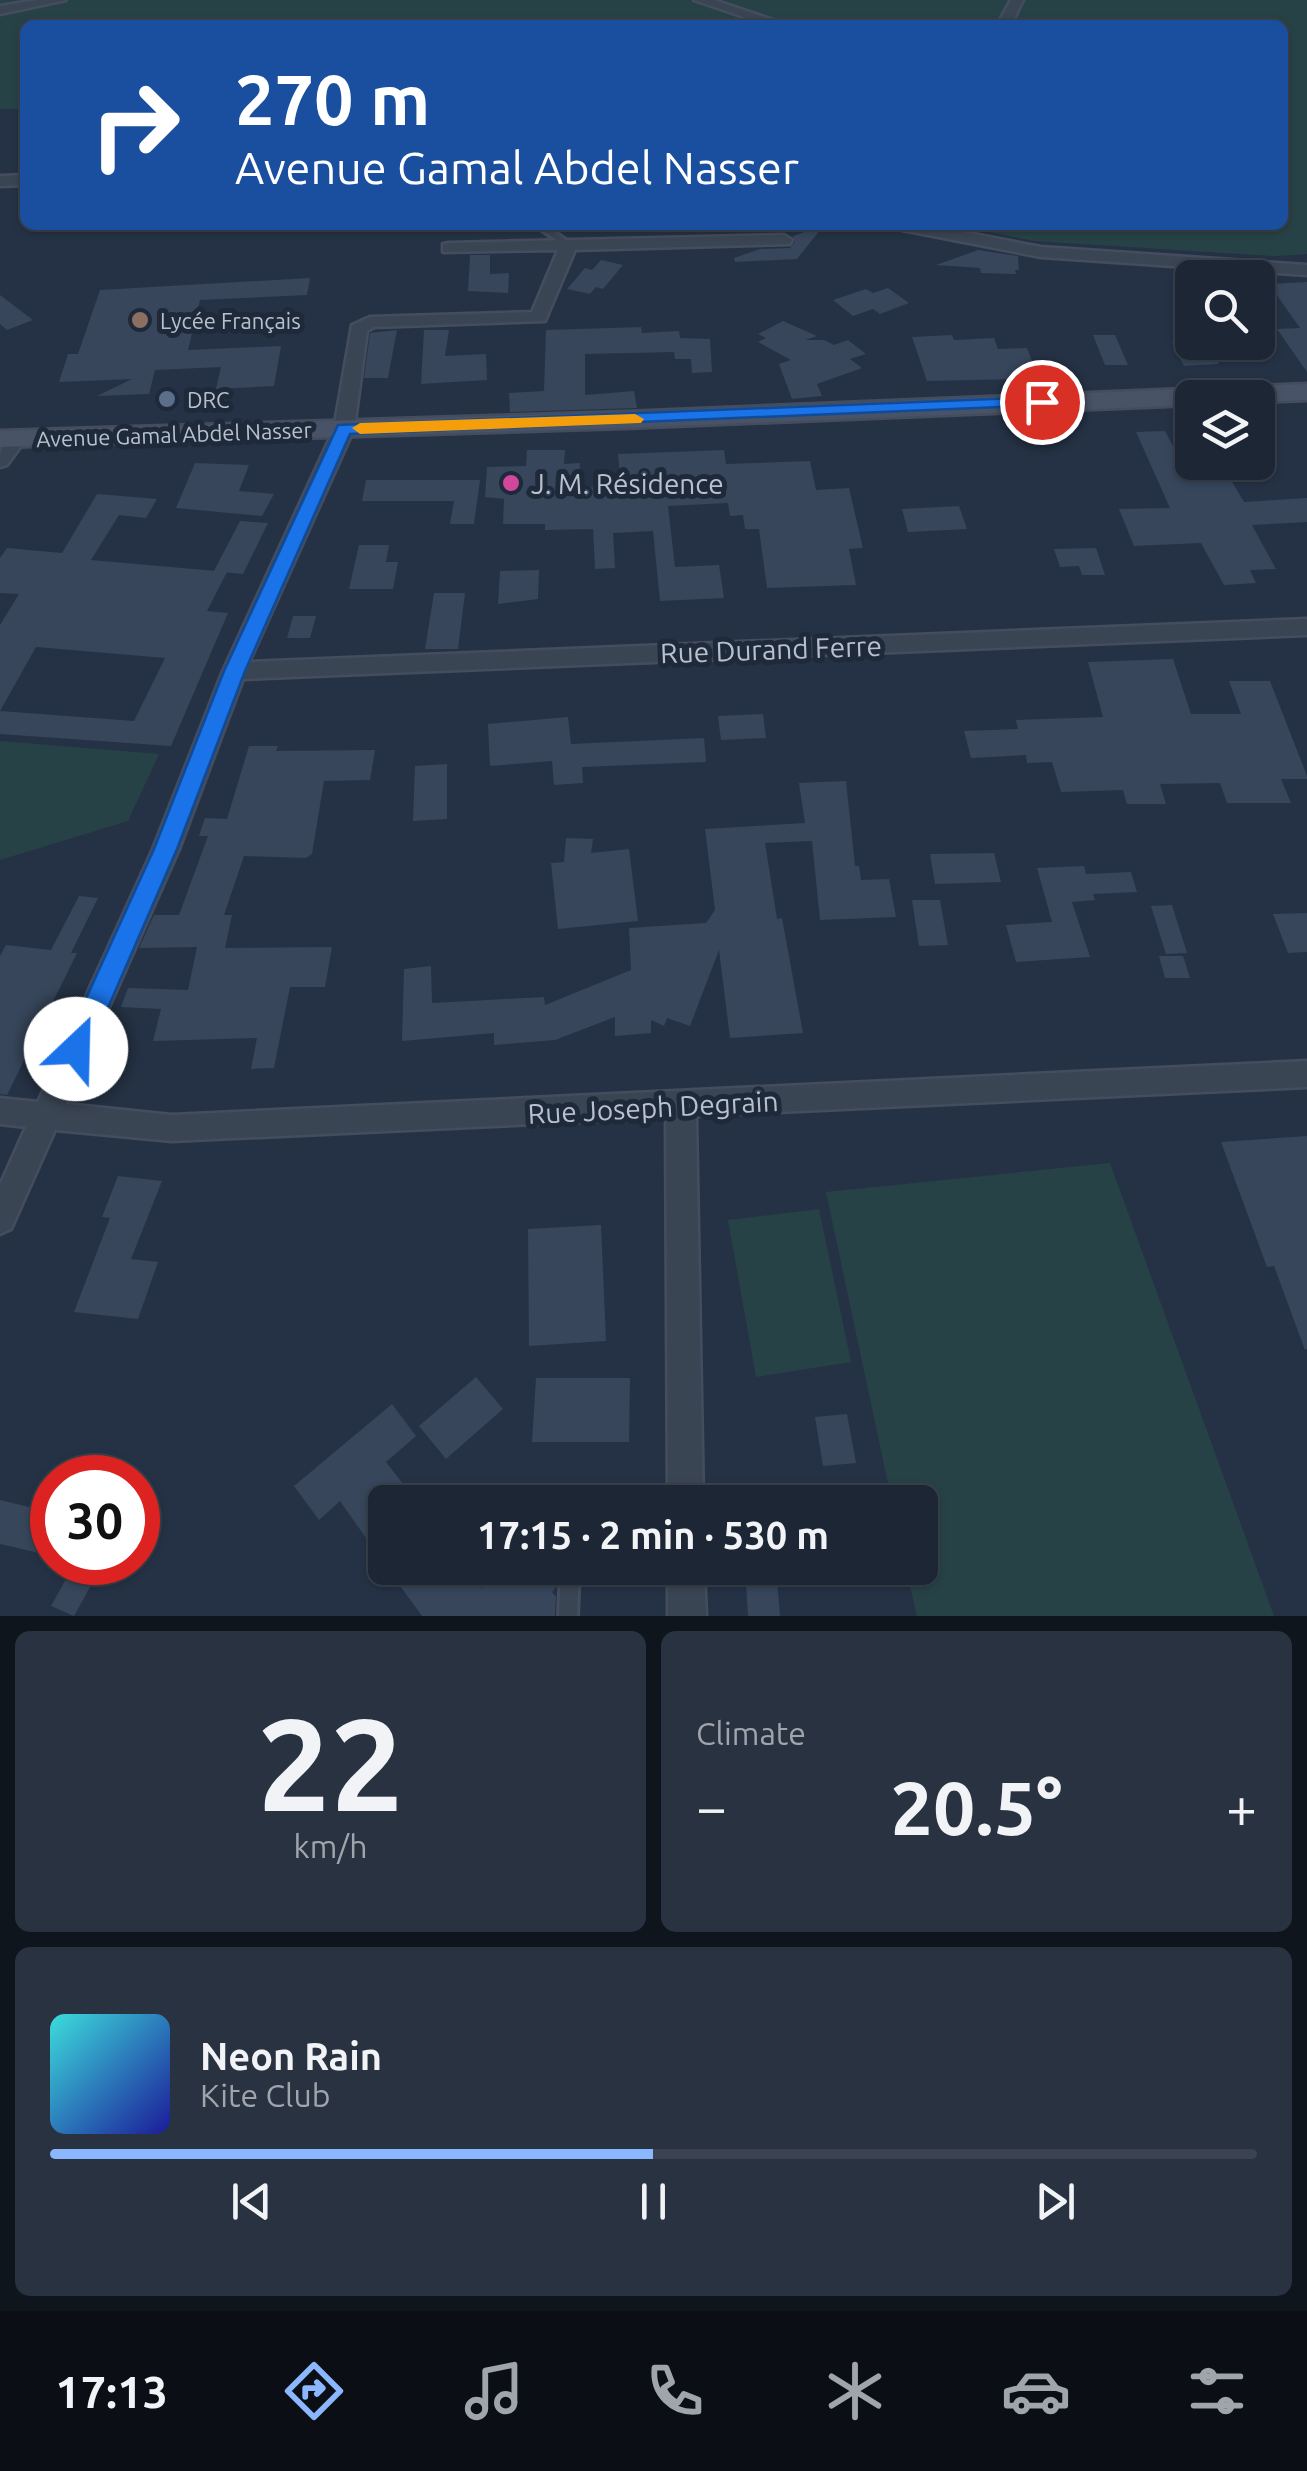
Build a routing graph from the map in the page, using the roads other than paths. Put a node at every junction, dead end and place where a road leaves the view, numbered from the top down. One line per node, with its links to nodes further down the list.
1 (60, 0): 3 (street)
2 (700, 0): 4 (street)
3 (0, 10)
4 (765, 20)
5 (547, 230): 8 (lane)
6 (928, 230): 10 (street)
7 (784, 240): 8 (street)
8 (569, 244): 9 (street); 12 (street)
9 (449, 248)
10 (1307, 270)
11 (1307, 392): 12 (street, Avenue Gamal Abdel Nasser)
12 (344, 429): 13 (street, Avenue Gamal Abdel Nasser); 15 (street)
13 (5, 446)
14 (1307, 627): 15 (street, Rue Durand Ferre)
15 (234, 671): 19 (street)
16 (1307, 1074): 17 (street, Rue Joseph Degrain)
17 (681, 1106): 19 (street, Rue Joseph Degrain); 21 (street)
18 (0, 1111): 19 (street, Rue Joseph Degrain)
19 (47, 1116): 20 (street)
20 (0, 1218)
21 (686, 1485)
22 (569, 1585): 24 (lane)
23 (686, 1585): 25 (street)
24 (568, 1616)
25 (687, 1616)

